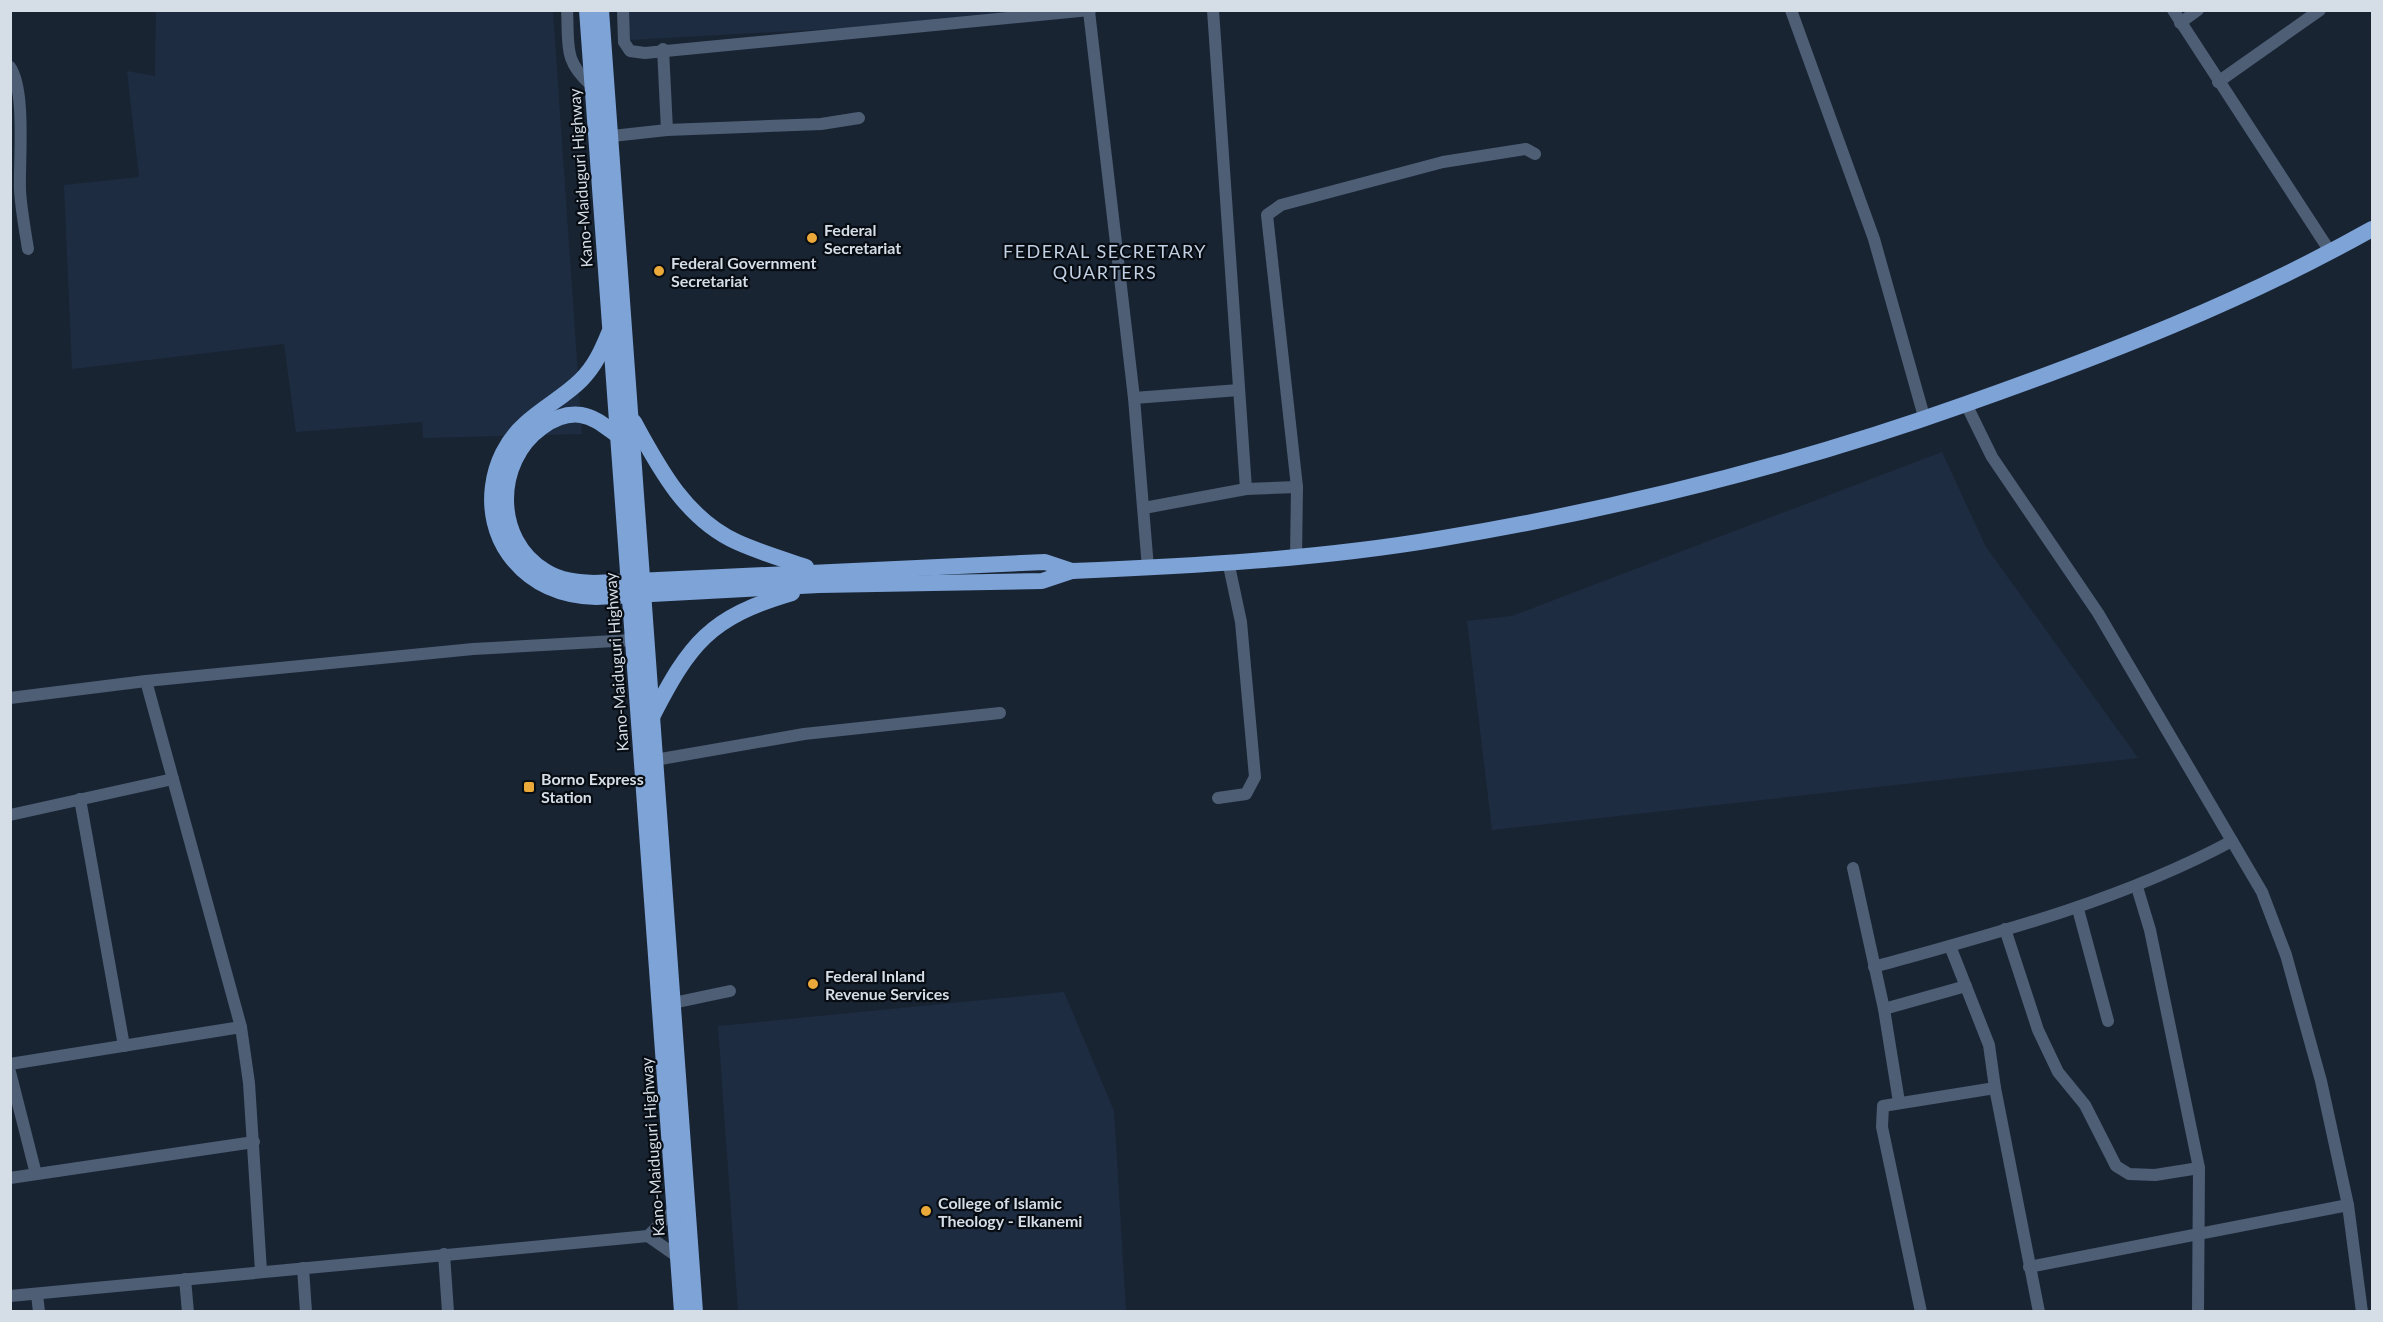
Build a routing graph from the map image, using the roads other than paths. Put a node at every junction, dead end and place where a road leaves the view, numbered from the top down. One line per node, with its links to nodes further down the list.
1 (567, 10): 15 (street)
2 (587, 10): 15 (highway, Kano-Maiduguri Highway)
3 (601, 10): 18 (highway, Kano-Maiduguri Highway)
4 (623, 10): 12 (street)
5 (1213, 10): 24 (street)
6 (1791, 10): 28 (street)
7 (2173, 10): 11 (street)
8 (2198, 10): 11 (street)
9 (2320, 10): 14 (street)
10 (1089, 11): 12 (street); 25 (street)
11 (2180, 23): 14 (street)
12 (663, 49): 17 (street)
13 (10, 67): 21 (street)
14 (2218, 82): 22 (street)
15 (592, 86): 18 (highway, Kano-Maiduguri Highway)
16 (859, 118): 17 (street)
17 (667, 130): 18 (street)
18 (603, 137): 23 (highway, Kano-Maiduguri Highway); 27 (highway, Kano-Maiduguri Highway)
19 (1534, 154): 30 (street)
20 (2373, 229): 22 (highway)
21 (28, 249)
22 (2331, 253): 26 (highway)
23 (609, 333): 29 (highway, Kano-Maiduguri Highway); 37 (highway)
24 (1239, 390): 25 (street); 31 (street)
25 (1134, 398): 32 (street)
26 (1966, 404): 28 (highway); 48 (street)
27 (630, 416): 36 (highway); 42 (highway, Kano-Maiduguri Highway)
28 (1925, 420): 33 (highway)
29 (617, 435): 37 (highway); 38 (highway, Kano-Maiduguri Highway)
30 (1297, 487): 31 (street); 33 (street)
31 (1246, 489): 32 (street)
32 (1144, 508): 35 (street)
33 (1296, 557): 34 (highway)
34 (1228, 561): 35 (highway); 45 (street)
35 (1148, 568): 36 (highway)
36 (817, 578): 37 (highway); 42 (highway)
37 (595, 590)
38 (632, 640): 39 (street); 71 (highway, Kano-Maiduguri Highway)
39 (146, 681): 40 (street); 44 (street)
40 (10, 698)
41 (1000, 713): 43 (street)
42 (652, 718): 43 (highway, Kano-Maiduguri Highway)
43 (655, 760): 57 (highway, Kano-Maiduguri Highway)
44 (172, 779): 46 (street); 60 (street)
45 (1218, 798)
46 (80, 799): 47 (street); 61 (street)
47 (10, 815)
48 (2232, 841): 50 (street); 70 (street)
49 (1853, 868): 54 (street)
50 (2138, 887): 51 (street); 67 (street)
51 (2078, 909): 52 (street); 59 (street)
52 (2005, 929): 53 (street); 67 (street)
53 (1950, 946): 54 (street); 55 (street)
54 (1874, 967): 58 (street)
55 (1966, 986): 58 (street); 64 (street)
56 (730, 991): 57 (street)
57 (673, 1003): 87 (highway, Kano-Maiduguri Highway)
58 (1884, 1008): 65 (street)
59 (2108, 1021)
60 (241, 1027): 61 (street); 66 (street)
61 (124, 1046): 62 (street)
62 (10, 1064)
63 (10, 1072): 68 (street)
64 (1995, 1088): 65 (street); 77 (street)
65 (1899, 1102): 88 (street)
66 (254, 1142): 68 (street); 78 (street)
67 (2199, 1168): 72 (street)
68 (36, 1174): 69 (street)
69 (10, 1178)
70 (2348, 1205): 72 (street); 91 (street)
71 (674, 1210): 73 (street); 75 (highway, Kano-Maiduguri Highway)
72 (2200, 1235): 77 (street); 90 (street)
73 (648, 1236): 74 (street); 75 (street)
74 (444, 1254): 76 (street); 85 (street)
75 (678, 1257): 86 (highway, Kano-Maiduguri Highway)
76 (303, 1268): 78 (street); 84 (street)
77 (2029, 1268): 89 (street)
78 (261, 1271): 79 (street)
79 (185, 1278): 80 (street); 83 (street)
80 (37, 1294): 81 (street); 82 (street)
81 (10, 1296)
82 (39, 1311)
83 (188, 1311)
84 (306, 1311)
85 (448, 1311)
86 (682, 1311)
87 (695, 1311)
88 (1921, 1311)
89 (2038, 1311)
90 (2198, 1311)
91 (2362, 1311)

